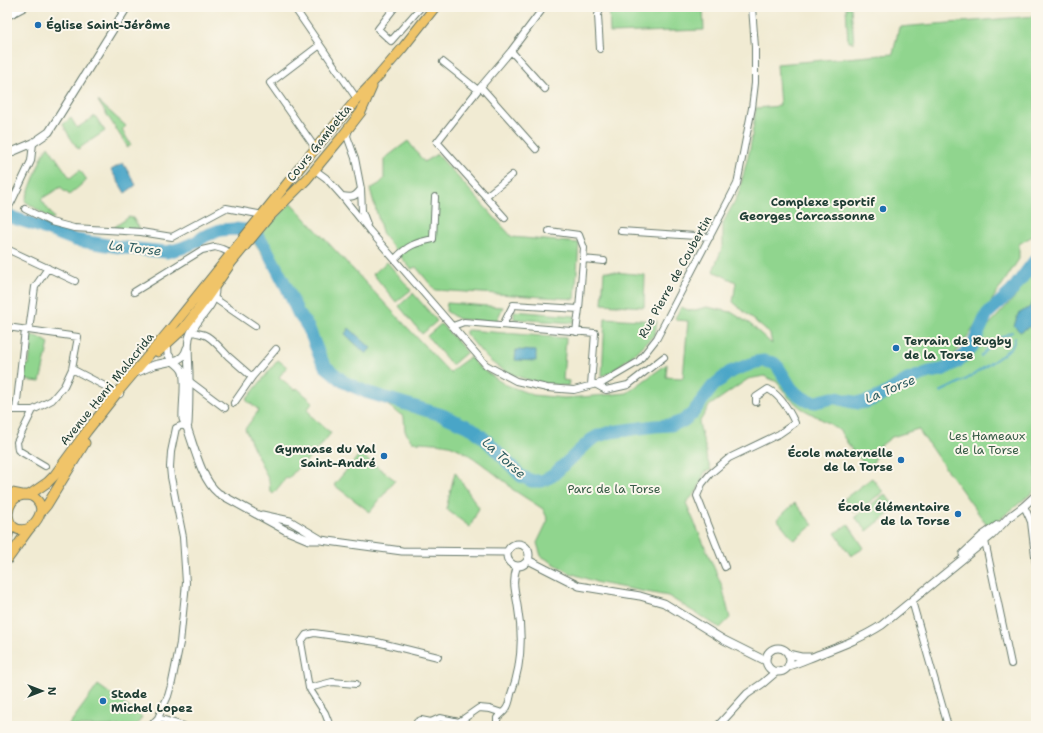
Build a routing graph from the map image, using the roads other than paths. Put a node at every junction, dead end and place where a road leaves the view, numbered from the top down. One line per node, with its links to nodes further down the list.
1 (24, 7): 10 (street)
2 (127, 7): 21 (street)
3 (294, 7): 11 (street)
4 (421, 7): 9 (street)
5 (436, 7): 15 (main road, Cours Gambetta)
6 (540, 7): 13 (street)
7 (601, 7): 12 (street)
8 (752, 7): 41 (street, Rue Pierre de Coubertin)
9 (392, 8)
10 (7, 16)
11 (320, 45): 18 (street); 22 (street)
12 (600, 49)
13 (511, 51): 16 (street); 17 (street)
14 (443, 62): 16 (street)
15 (375, 80): 18 (main road, Cours Gambetta); 19 (main road, Cours Gambetta)
16 (479, 88): 23 (street); 31 (street)
17 (545, 89)
18 (357, 99): 19 (main road); 22 (main road, Cours Gambetta)
19 (364, 106): 20 (main road, Cours Gambetta)
20 (349, 129): 25 (main road, Cours Gambetta); 28 (street)
21 (33, 143): 24 (street); 34 (street)
22 (316, 149): 27 (main road, Cours Gambetta)
23 (536, 149)
24 (7, 154)
25 (316, 170): 29 (street, Rue Pierre de Coubertin); 32 (main road, Cours Gambetta)
26 (512, 175): 31 (street)
27 (283, 188): 32 (main road, Cours Gambetta); 35 (main road, Cours Gambetta)
28 (361, 189): 29 (street); 37 (street)
29 (342, 196): 37 (street, Rue Pierre de Coubertin)
30 (435, 196): 44 (street)
31 (486, 196): 36 (street)
32 (289, 197): 40 (main road, Cours Gambetta)
33 (25, 209): 35 (street)
34 (7, 210)
35 (261, 216): 40 (main road, Cours Gambetta)
36 (505, 218)
37 (369, 230): 44 (street, Rue Pierre de Coubertin)
38 (549, 231): 45 (street)
39 (621, 231): 41 (street)
40 (252, 233): 43 (main road, Avenue Henri Malacrida); 51 (main road, Avenue Henri Malacrida)
41 (710, 237): 70 (street, Rue Pierre de Coubertin)
42 (7, 250): 47 (street)
43 (231, 253): 49 (street); 50 (main road, Avenue Henri Malacrida)
44 (395, 259): 55 (street, Rue Pierre de Coubertin)
45 (583, 259): 46 (street); 52 (street)
46 (604, 261)
47 (48, 268): 48 (street); 57 (street)
48 (75, 281)
49 (134, 292)
50 (198, 293): 51 (street); 58 (main road, Avenue Henri Malacrida)
51 (214, 293): 54 (street); 59 (street); 61 (main road, Avenue Henri Malacrida)
52 (579, 309): 53 (street); 60 (street)
53 (503, 325): 55 (street); 60 (street)
54 (255, 326)
55 (453, 326): 70 (street, Rue Pierre de Coubertin)
56 (7, 327): 57 (street)
57 (27, 330): 66 (street); 77 (street)
58 (169, 331): 61 (street); 71 (main road, Avenue Henri Malacrida)
59 (192, 331): 62 (street); 68 (street)
60 (576, 332): 70 (street)
61 (167, 343): 65 (street); 67 (main road, Avenue Henri Malacrida)
62 (188, 344): 65 (street); 69 (street)
63 (276, 349): 68 (street)
64 (664, 357): 70 (street)
65 (173, 361): 67 (street); 72 (street)
66 (72, 369): 71 (street); 78 (street)
67 (138, 372): 71 (main road, Avenue Henri Malacrida)
68 (252, 377): 74 (street)
69 (189, 381): 75 (street); 80 (street)
70 (593, 385)
71 (119, 394): 84 (main road, Avenue Henri Malacrida); 87 (main road, Avenue Henri Malacrida)
72 (183, 402): 79 (street); 80 (street)
73 (756, 402): 97 (street)
74 (234, 403)
75 (225, 408)
76 (7, 410): 77 (street)
77 (16, 410): 78 (street)
78 (33, 410): 82 (street)
79 (176, 428): 80 (street); 81 (street)
80 (188, 428): 81 (street); 92 (street)
81 (174, 436): 112 (street)
82 (45, 466)
83 (7, 492): 84 (main road)
84 (26, 495): 87 (main road); 88 (main road)
85 (1036, 495): 86 (street)
86 (1024, 506): 90 (street); 95 (street)
87 (41, 512): 89 (main road)
88 (8, 519): 89 (main road); 91 (main road)
89 (30, 528): 93 (main road)
90 (984, 538): 98 (street); 105 (street)
91 (7, 539)
92 (507, 552): 94 (street); 96 (street)
93 (7, 560)
94 (528, 560): 96 (street); 99 (street)
95 (1036, 564)
96 (517, 566): 111 (street)
97 (724, 567)
98 (912, 601): 103 (street); 119 (street)
99 (747, 652): 100 (street); 104 (street)
100 (769, 652): 101 (street); 104 (street)
101 (788, 654): 103 (street); 106 (street)
102 (438, 657): 110 (street)
103 (810, 657): 106 (street)
104 (768, 664): 107 (street); 108 (street)
105 (1012, 664)
106 (788, 666): 107 (street)
107 (777, 671): 108 (street)
108 (763, 683): 118 (street)
109 (356, 684): 110 (street)
110 (309, 688): 115 (street)
111 (502, 713): 116 (street); 117 (street)
112 (158, 718): 113 (street); 114 (street)
113 (150, 726)
114 (184, 726)
115 (330, 726)
116 (416, 726)
117 (497, 726)
118 (718, 726)
119 (948, 726)

